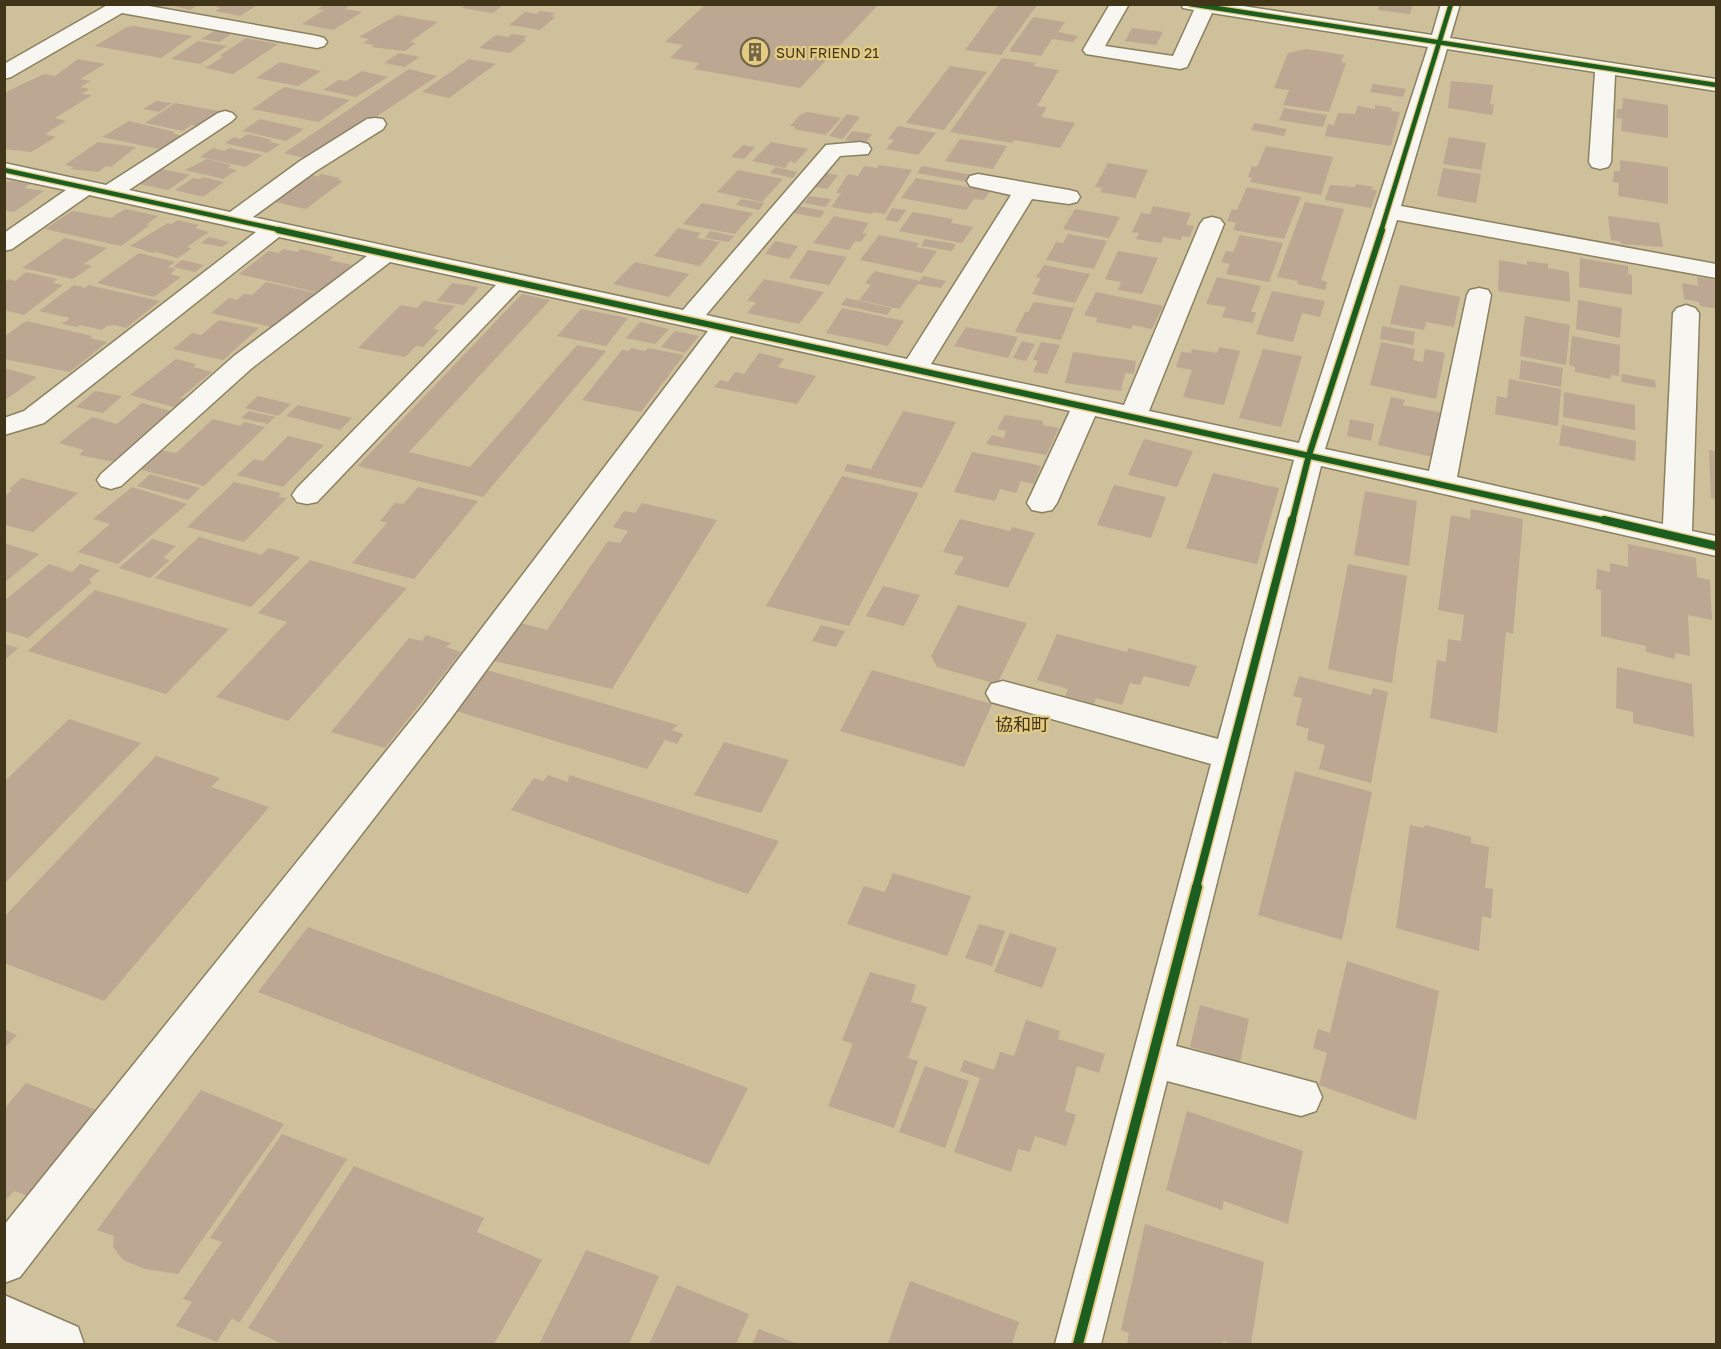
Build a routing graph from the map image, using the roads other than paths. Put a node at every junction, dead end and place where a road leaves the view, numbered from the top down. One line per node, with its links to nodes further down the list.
1 (1120, 4): 4 (street)
2 (1451, 4): 6 (street)
3 (122, 6): 5 (street); 8 (street)
4 (1197, 6): 6 (street)
5 (317, 42)
6 (1441, 42): 7 (street); 19 (street)
7 (1605, 68): 9 (street); 13 (street)
8 (4, 74)
9 (1716, 85)
10 (225, 117): 16 (street)
11 (375, 124): 20 (street)
12 (860, 150): 29 (street)
13 (1600, 162)
14 (4, 170): 16 (street)
15 (978, 181): 17 (street)
16 (95, 191): 20 (street); 23 (street)
17 (1024, 191): 18 (street); 31 (street)
18 (1070, 197)
19 (1389, 211): 25 (street); 35 (street)
20 (234, 220): 22 (street)
21 (1212, 224): 33 (street)
22 (273, 230): 24 (street); 34 (street)
23 (4, 244)
24 (385, 254): 26 (street); 36 (street)
25 (1716, 271)
26 (513, 282): 29 (street); 38 (street)
27 (1479, 295): 37 (street)
28 (1686, 313): 40 (street)
29 (688, 320): 30 (street)
30 (725, 327): 31 (street); 46 (street)
31 (914, 369): 32 (street)
32 (1086, 406): 33 (street); 39 (street)
33 (1133, 417): 35 (street)
34 (4, 427)
35 (1309, 455): 37 (street); 43 (street)
36 (111, 480)
37 (1441, 483): 40 (street)
38 (308, 495)
39 (1042, 503)
40 (1677, 536): 41 (street)
41 (1716, 546)
42 (1003, 693): 43 (street)
43 (1231, 756): 44 (street)
44 (1152, 1059): 45 (street); 49 (street)
45 (1301, 1097)
46 (4, 1261)
47 (4, 1318): 48 (street)
48 (61, 1344)
49 (1078, 1344)

